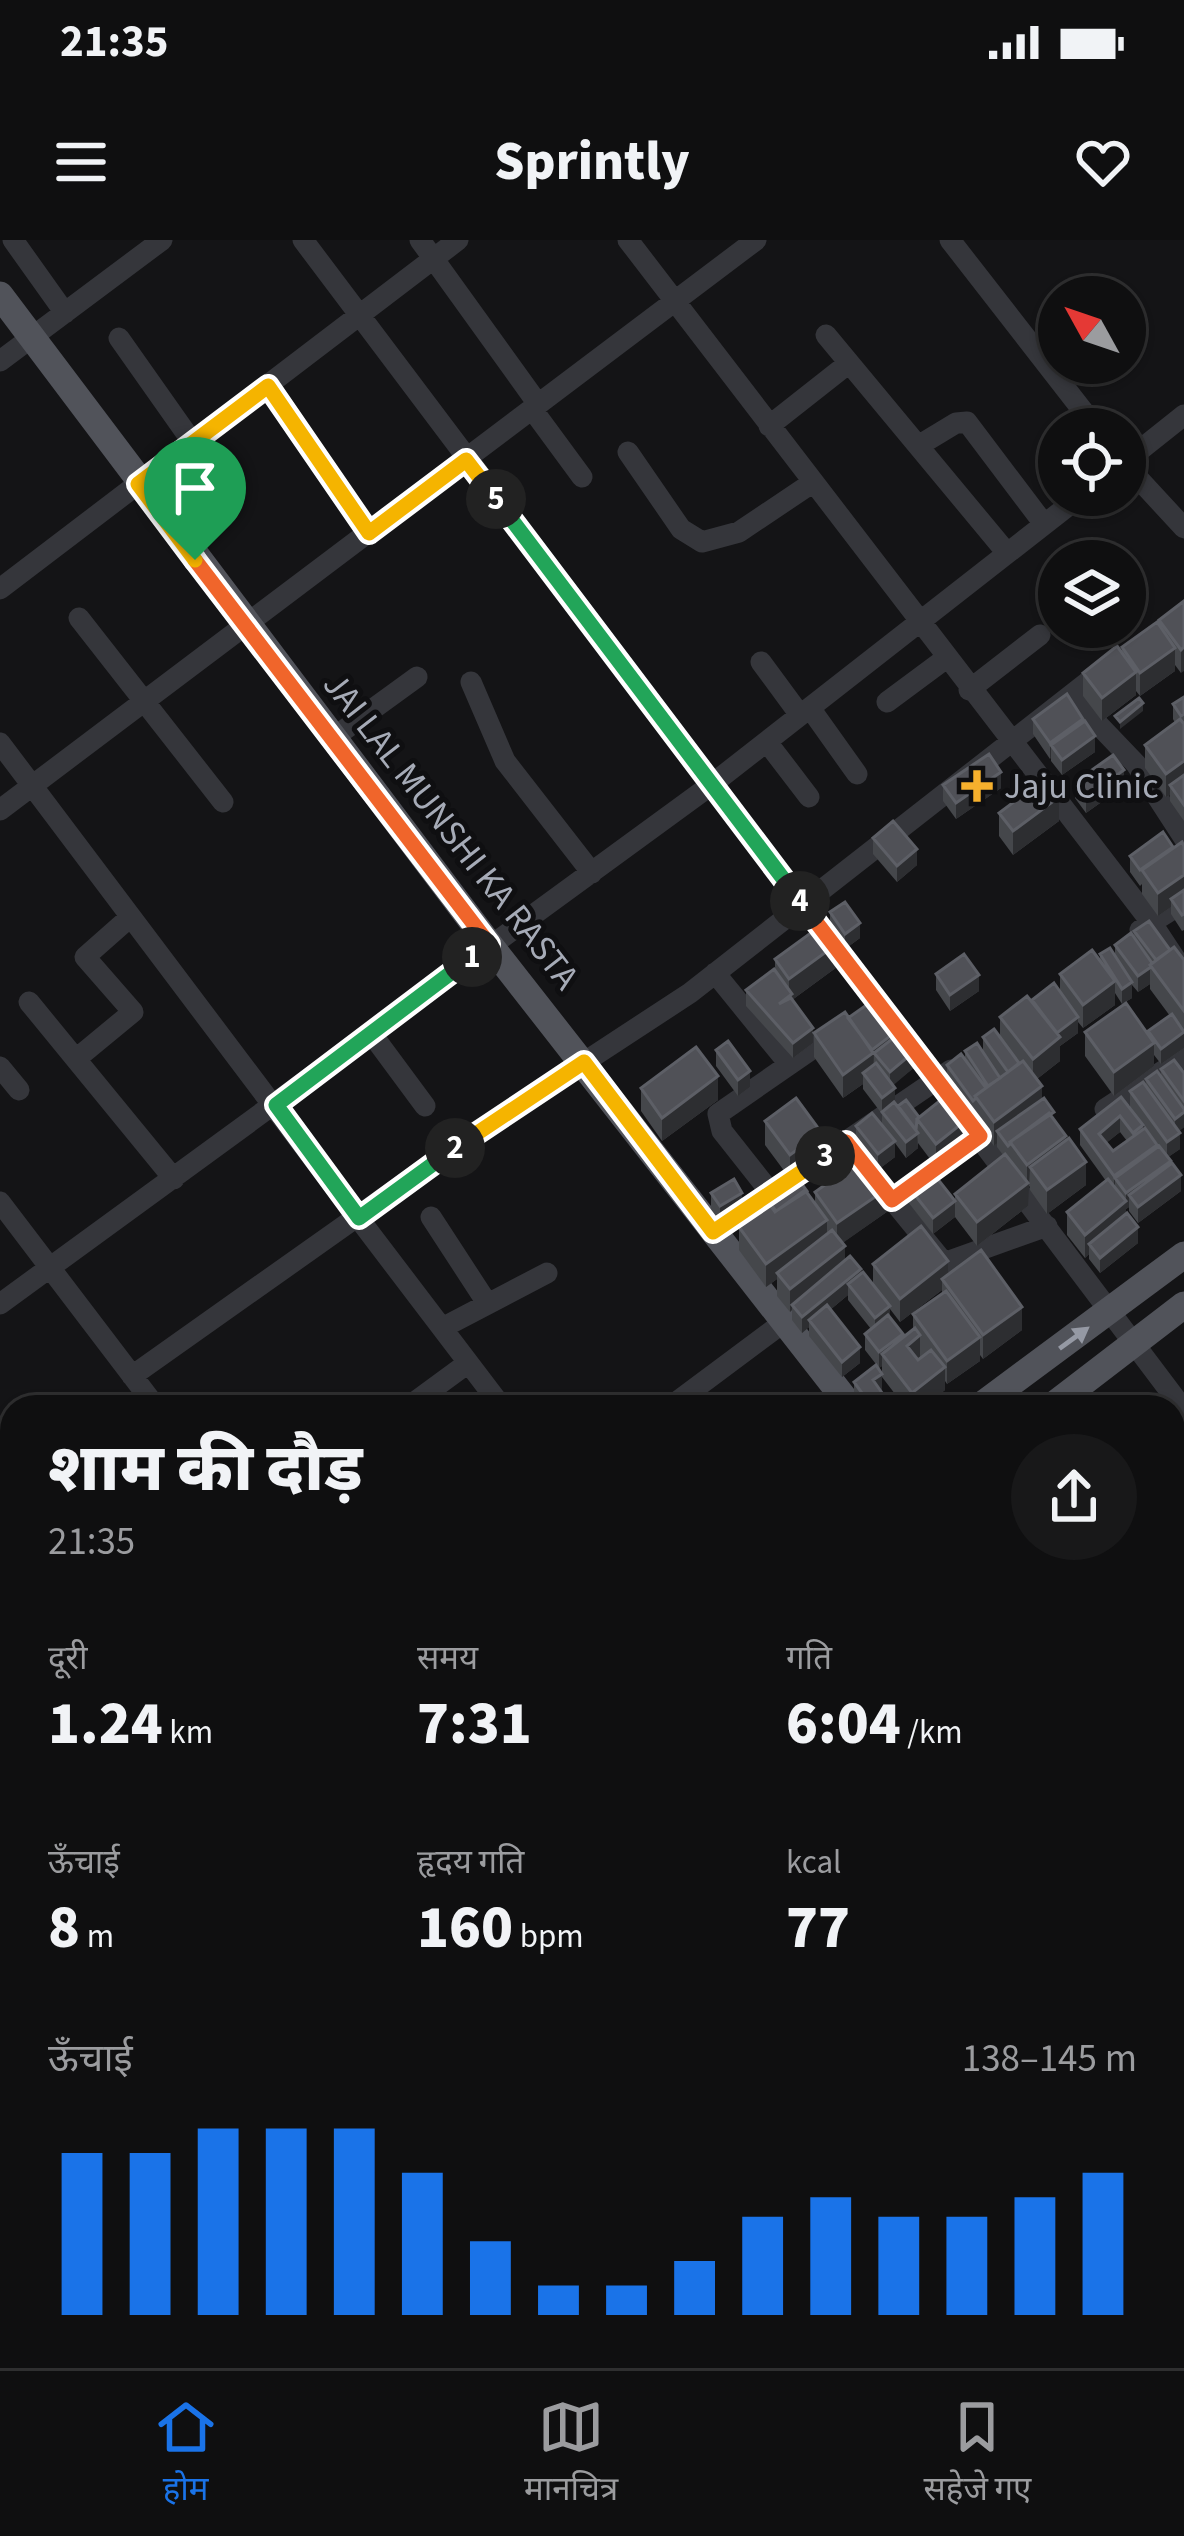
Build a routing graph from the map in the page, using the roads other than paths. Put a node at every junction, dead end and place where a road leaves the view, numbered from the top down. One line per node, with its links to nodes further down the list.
1 (14, 240): 11 (street)
2 (162, 240): 11 (street)
3 (302, 240): 12 (street)
4 (458, 240): 8 (street)
5 (628, 240): 10 (street)
6 (756, 240): 10 (street)
7 (950, 240): 20 (street)
8 (426, 250): 12 (street); 19 (street)
9 (0, 295): 15 (main road, JAI LAL MUNSHI KA RASTA)
10 (675, 301): 19 (street); 22 (street)
11 (64, 313): 15 (street)
12 (360, 315): 18 (street); 27 (street)
13 (826, 335): 17 (street)
14 (119, 338): 23 (street)
15 (29, 339): 16 (street); 30 (main road, JAI LAL MUNSHI KA RASTA)
16 (0, 362)
17 (849, 363): 22 (street); 24 (street)
18 (268, 386): 23 (street); 35 (street)
19 (535, 407): 27 (street); 28 (street)
20 (1081, 408)
21 (1184, 415): 25 (street)
22 (769, 426): 29 (street)
23 (193, 443): 30 (street)
24 (918, 446): 33 (street); 36 (street)
25 (1146, 446)
26 (628, 452): 29 (street)
27 (466, 460): 35 (street); 57 (street)
28 (582, 477)
29 (812, 483): 40 (street)
30 (138, 484): 37 (street); 39 (main road, JAI LAL MUNSHI KA RASTA)
31 (1146, 486): 34 (street)
32 (1054, 516): 33 (street)
33 (1044, 524): 36 (street)
34 (1184, 528)
35 (369, 533): 39 (street)
36 (1007, 553): 40 (street)
37 (0, 589)
38 (79, 618): 50 (street)
39 (248, 624): 50 (street); 52 (main road, JAI LAL MUNSHI KA RASTA)
40 (917, 624): 43 (street); 51 (street)
41 (1038, 637): 47 (street)
42 (1127, 651): 48 (street)
43 (945, 659): 47 (street); 49 (street)
44 (761, 662): 51 (street)
45 (417, 676): 52 (street)
46 (471, 682): 63 (street)
47 (969, 690): 55 (street)
48 (1071, 695): 55 (street); 62 (street)
49 (887, 702)
50 (143, 703): 58 (street); 60 (street)
51 (805, 712): 53 (street); 56 (street)
52 (333, 738): 68 (main road, JAI LAL MUNSHI KA RASTA)
53 (767, 742): 57 (street); 59 (street)
54 (0, 743): 58 (street)
55 (1013, 746): 65 (street); 67 (street)
56 (857, 774)
57 (711, 785): 63 (street); 65 (street)
58 (32, 786): 61 (street); 66 (street)
59 (809, 797)
60 (224, 802)
61 (0, 810)
62 (1184, 838)
63 (592, 873): 68 (street)
64 (1184, 902): 67 (street)
65 (806, 908): 71 (street); 73 (street)
66 (128, 919): 77 (street); 83 (street)
67 (1151, 922): 69 (street); 70 (street)
68 (489, 944): 74 (street); 78 (main road, JAI LAL MUNSHI KA RASTA)
69 (1113, 950)
70 (1184, 972)
71 (715, 973): 78 (street); 79 (street)
72 (29, 1002): 77 (street)
73 (880, 1003): 79 (street); 81 (street)
74 (371, 1033): 83 (street); 84 (street)
75 (978, 1050): 81 (street)
76 (1184, 1057): 85 (street)
77 (76, 1059): 88 (street)
78 (584, 1062): 93 (street); 95 (main road, JAI LAL MUNSHI KA RASTA)
79 (789, 1064): 89 (street)
80 (0, 1067): 82 (street)
81 (939, 1079): 86 (street); 87 (street)
82 (19, 1090)
83 (276, 1105): 88 (street); 93 (street)
84 (425, 1106)
85 (1105, 1109)
86 (980, 1136): 90 (street); 94 (street)
87 (846, 1142): 89 (street); 90 (street)
88 (173, 1179): 97 (street)
89 (771, 1193): 95 (street)
90 (892, 1200): 94 (street)
91 (0, 1202): 97 (street)
92 (431, 1217): 99 (street)
93 (359, 1218): 104 (street); 107 (street)
94 (1047, 1226): 102 (street)
95 (713, 1232): 103 (main road, JAI LAL MUNSHI KA RASTA)
96 (1184, 1255): 102 (main road)
97 (51, 1268): 100 (street); 107 (street)
98 (547, 1273): 99 (street)
99 (487, 1303): 104 (street)
100 (0, 1304)
101 (1184, 1305): 105 (main road)
102 (1109, 1311): 105 (street); 113 (main road, one-way to 102)
103 (784, 1322): 111 (street); 112 (main road, JAI LAL MUNSHI KA RASTA)
104 (442, 1328): 106 (street)
105 (1135, 1343): 114 (main road); 115 (street)
106 (468, 1363): 109 (street); 110 (street)
107 (132, 1376): 108 (street)
108 (147, 1395)
109 (424, 1395)
110 (493, 1395)
111 (686, 1395)
112 (842, 1395)
113 (996, 1395)
114 (1067, 1395)
115 (1173, 1395)

